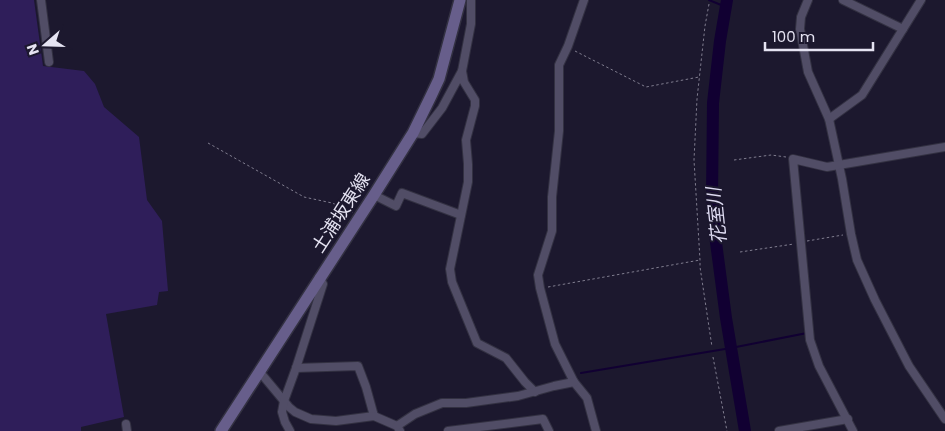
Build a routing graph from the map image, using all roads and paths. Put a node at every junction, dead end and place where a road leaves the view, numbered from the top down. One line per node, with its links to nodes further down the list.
1 (41, 0): 11 (street)
2 (460, 0): 15 (main road, 土浦坂東線)
3 (471, 0): 12 (street)
4 (584, 0): 10 (street)
5 (808, 0): 14 (street)
6 (843, 0): 9 (street)
7 (921, 0): 9 (street)
8 (709, 4): 13 (path)
9 (903, 29): 14 (street)
10 (568, 46): 13 (path); 29 (street)
11 (49, 62)
12 (462, 71): 15 (street); 23 (street)
13 (700, 77): 27 (path)
14 (829, 119): 20 (street)
15 (413, 133): 21 (main road, 土浦坂東線)
16 (208, 143): 22 (path)
17 (945, 147): 20 (street)
18 (793, 159): 19 (path); 20 (street); 25 (street)
19 (734, 160)
20 (839, 166): 24 (street)
21 (374, 195): 22 (main road, 土浦坂東線); 23 (street)
22 (361, 215): 28 (main road, 土浦坂東線)
23 (461, 215): 35 (street)
24 (851, 234): 25 (path); 39 (street)
25 (801, 242): 26 (path); 38 (street)
26 (740, 252)
27 (700, 260): 29 (path); 30 (path)
28 (320, 277): 32 (street); 33 (main road, 土浦坂東線)
29 (540, 288): 34 (street)
30 (712, 347)
31 (713, 357): 47 (path)
32 (296, 368): 36 (street); 37 (street)
33 (259, 371): 36 (street); 42 (main road, 土浦坂東線)
34 (574, 382): 35 (street); 46 (street)
35 (535, 392): 40 (street)
36 (284, 401): 37 (street); 43 (street)
37 (374, 416): 40 (street)
38 (848, 419): 48 (street); 49 (street)
39 (945, 419)
40 (398, 428)
41 (497, 428): 44 (street); 45 (street)
42 (221, 431)
43 (290, 431)
44 (449, 431)
45 (549, 431)
46 (596, 431)
47 (727, 431)
48 (779, 431)
49 (853, 431)

